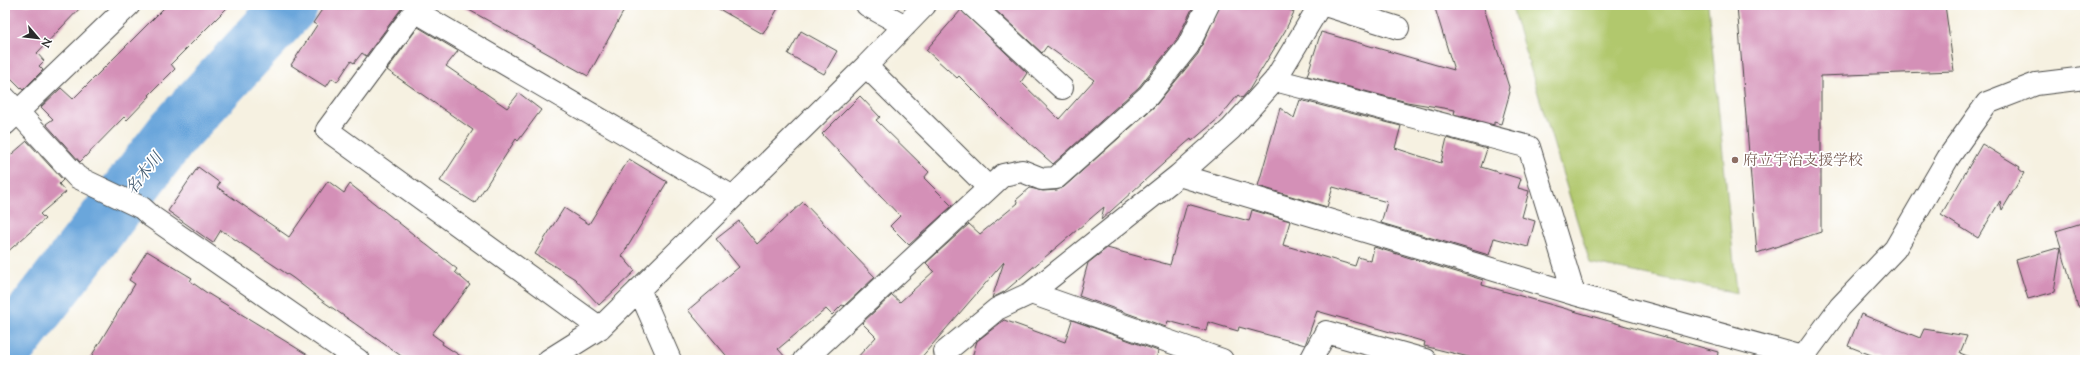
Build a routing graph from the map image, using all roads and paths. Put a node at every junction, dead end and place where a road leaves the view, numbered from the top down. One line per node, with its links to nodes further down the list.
1 (129, 5): 14 (street)
2 (867, 5): 8 (street)
3 (925, 5): 8 (street)
4 (972, 5): 13 (street)
5 (1208, 5): 16 (street)
6 (1320, 5): 12 (street)
7 (1325, 5): 9 (street)
8 (905, 26): 10 (street)
9 (1398, 28)
10 (866, 66): 16 (street); 17 (street)
11 (2085, 78): 24 (street)
12 (1275, 80): 15 (street); 20 (street)
13 (1062, 88)
14 (9, 112): 25 (street)
15 (1179, 175): 19 (street); 20 (street)
16 (989, 188): 27 (street)
17 (733, 197): 18 (street); 21 (street)
18 (640, 289): 21 (street); 26 (street)
19 (1031, 293): 22 (street); 28 (street)
20 (1574, 294): 24 (street)
21 (600, 328): 23 (street)
22 (945, 352)
23 (556, 358)
24 (1802, 359)
25 (358, 360)
26 (670, 360)
27 (804, 360)
28 (1222, 360)
29 (1311, 360): 30 (street)
30 (1425, 360)

